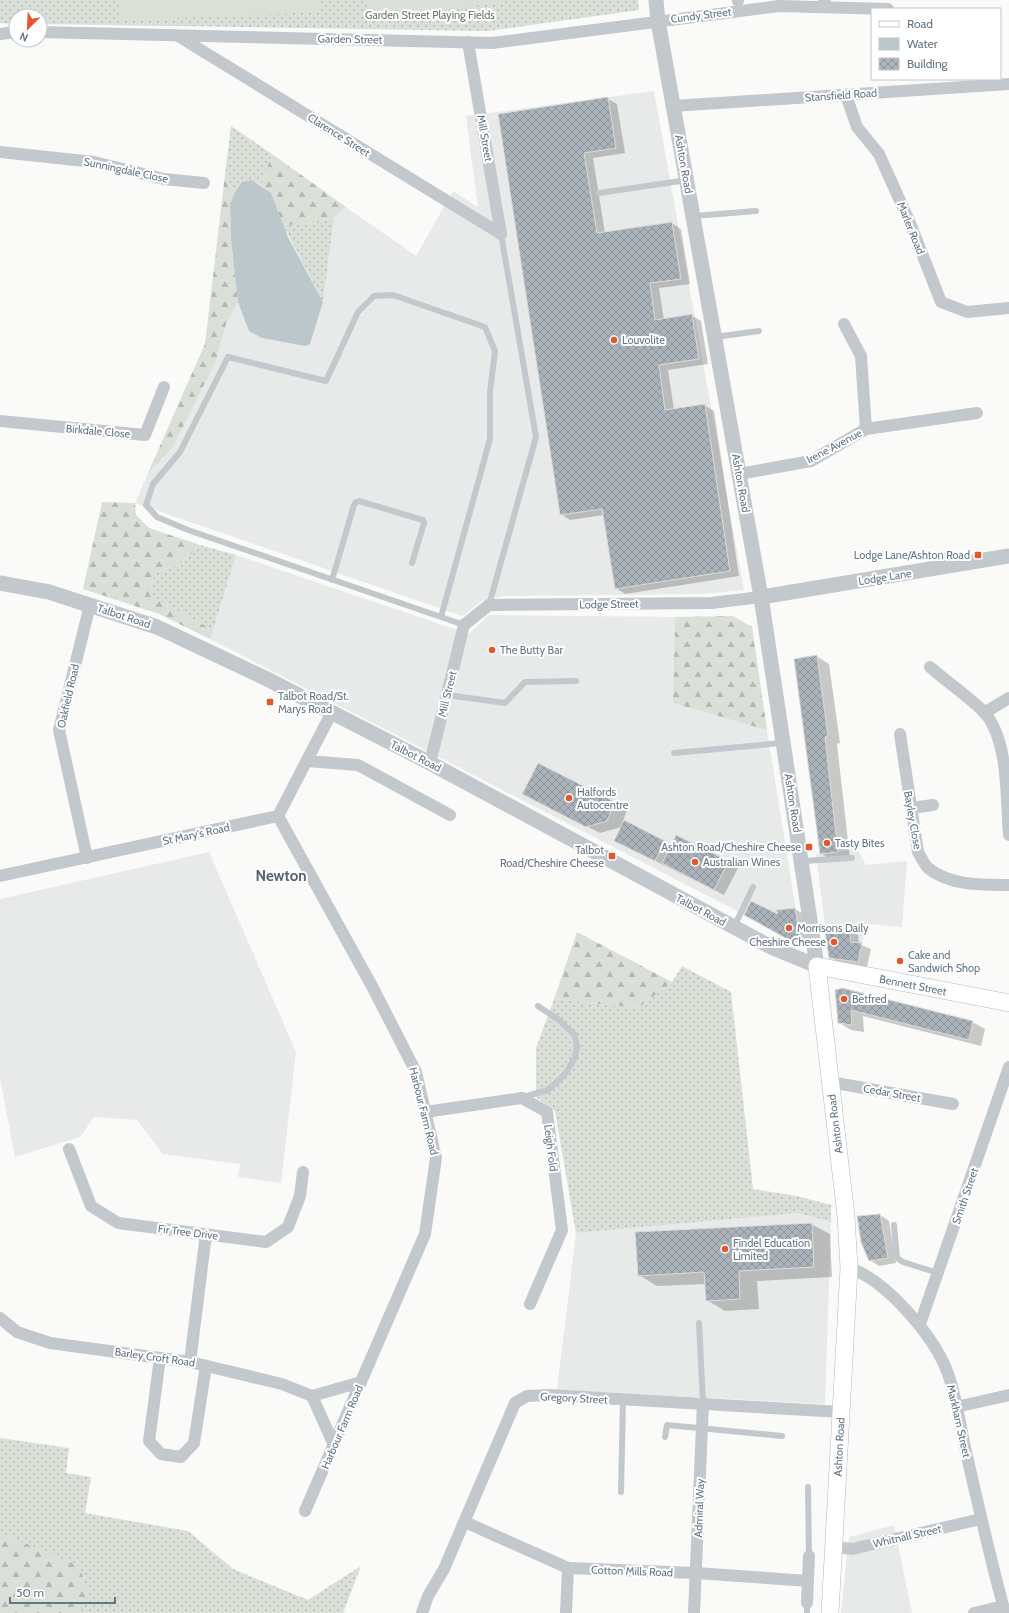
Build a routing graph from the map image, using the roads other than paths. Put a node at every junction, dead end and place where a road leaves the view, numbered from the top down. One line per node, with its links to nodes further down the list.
1 (656, 0): 5 (street, Ashton Road)
2 (828, 0): 3 (lane)
3 (810, 7): 4 (street, Cundy Street); 5 (street, Cundy Street)
4 (871, 9)
5 (658, 21): 8 (street, Garden Street); 11 (street, Ashton Road)
6 (48, 32): 7 (street, Garden Street)
7 (177, 35): 8 (street, Garden Street); 18 (street, Clarence Street)
8 (468, 42): 18 (street, Mill Street)
9 (1009, 84): 10 (street, Stansfield Road)
10 (846, 95): 11 (street, Stansfield Road); 19 (street, Marler Road)
11 (673, 106): 13 (street, Ashton Road)
12 (0, 152): 14 (street, Sunningdale Close)
13 (686, 180): 15 (lane); 17 (street, Ashton Road)
14 (204, 183)
15 (599, 193)
16 (756, 211): 17 (lane)
17 (693, 216): 22 (street, Ashton Road)
18 (501, 234): 34 (lane)
19 (1009, 308)
20 (844, 324): 26 (street)
21 (759, 331): 22 (lane)
22 (715, 337): 27 (street, Ashton Road)
23 (164, 387): 25 (street, Birkdale Close)
24 (977, 413): 26 (street, Irene Avenue)
25 (0, 421)
26 (866, 429): 27 (street, Irene Avenue)
27 (739, 474): 32 (street, Ashton Road)
28 (1009, 556): 32 (street, Lodge Lane)
29 (412, 563): 30 (lane)
30 (332, 580): 35 (lane); 35 (lane)
31 (0, 582): 33 (street, Talbot Road)
32 (761, 597): 34 (street, Lodge Street); 44 (street, Ashton Road)
33 (90, 605): 41 (street, Talbot Road); 53 (street, Oakfield Road)
34 (489, 605): 36 (street)
35 (440, 617): 36 (lane)
36 (464, 625): 39 (street, Mill Street)
37 (930, 667): 42 (street)
38 (576, 681): 39 (lane)
39 (447, 695): 47 (street, Mill Street)
40 (1009, 698): 42 (street)
41 (332, 712): 46 (street); 47 (street, Talbot Road)
42 (984, 713): 52 (street)
43 (900, 734): 49 (street, Bayley Close)
44 (784, 742): 45 (lane); 55 (street, Ashton Road)
45 (674, 753)
46 (307, 761): 50 (street); 51 (street)
47 (430, 763): 59 (street, Talbot Road)
48 (933, 804): 49 (street)
49 (911, 808): 57 (street, Bayley Close)
50 (450, 815)
51 (278, 816): 53 (street, St Mary's Road); 67 (street, Harbour Farm Road)
52 (1009, 835)
53 (87, 858): 56 (street, St Mary's Road)
54 (852, 858): 55 (lane)
55 (802, 861): 60 (street, Ashton Road)
56 (0, 876)
57 (1009, 885)
58 (753, 887): 59 (lane)
59 (734, 927): 60 (street, Talbot Road)
60 (817, 966): 61 (main road, Bennett Street); 64 (main road, Ashton Road)
61 (1009, 1003)
62 (538, 1006): 65 (lane)
63 (1009, 1067): 73 (street, Smith Street)
64 (830, 1082): 66 (street, Cedar Street); 72 (main road, Ashton Road)
65 (522, 1098): 67 (street); 74 (street, Leigh Fold)
66 (953, 1104)
67 (426, 1112): 81 (street, Harbour Farm Road)
68 (69, 1149): 71 (street, Fir Tree Drive)
69 (303, 1172): 71 (street, Fir Tree Drive)
70 (894, 1225): 73 (lane)
71 (206, 1234): 79 (street)
72 (849, 1268): 77 (street, Markham Street); 87 (main road, Ashton Road)
73 (938, 1272): 77 (street, Smith Street)
74 (530, 1304)
75 (0, 1318): 78 (street, Barley Croft Road)
76 (699, 1323): 85 (lane)
77 (920, 1324): 86 (street, Markham Street)
78 (160, 1358): 79 (street, Barley Croft Road); 80 (street)
79 (190, 1362): 80 (street, Barley Croft Road)
80 (206, 1366): 83 (street, Barley Croft Road)
81 (361, 1382): 83 (street); 91 (street, Harbour Farm Road)
82 (1009, 1395): 86 (street)
83 (312, 1396): 91 (street)
84 (623, 1400): 85 (street, Gregory Street); 93 (lane); 96 (street, Gregory Street)
85 (703, 1403): 87 (street, Gregory Street); 88 (street, Admiral Way)
86 (956, 1407): 95 (street, Markham Street)
87 (841, 1412): 97 (main road, Ashton Road)
88 (702, 1429): 89 (lane); 90 (lane); 100 (street, Admiral Way)
89 (782, 1436)
90 (666, 1437)
91 (334, 1445): 94 (street, Harbour Farm Road)
92 (808, 1486): 98 (lane)
93 (621, 1492)
94 (306, 1511)
95 (981, 1519): 97 (street, Whitnall Street); 103 (street, Markham Street)
96 (465, 1522): 99 (street, Cotton Mills Road); 104 (street, Gregory Street)
97 (834, 1547): 107 (main road, Ashton Road)
98 (809, 1556): 101 (street)
99 (568, 1568): 100 (street, Cotton Mills Road); 105 (street)
100 (696, 1573): 101 (street, Cotton Mills Road); 106 (street, Admiral Way)
101 (808, 1581): 102 (street)
102 (807, 1608)
103 (1004, 1609): 108 (street)
104 (422, 1613)
105 (566, 1613)
106 (694, 1613)
107 (830, 1613)
108 (974, 1613)

